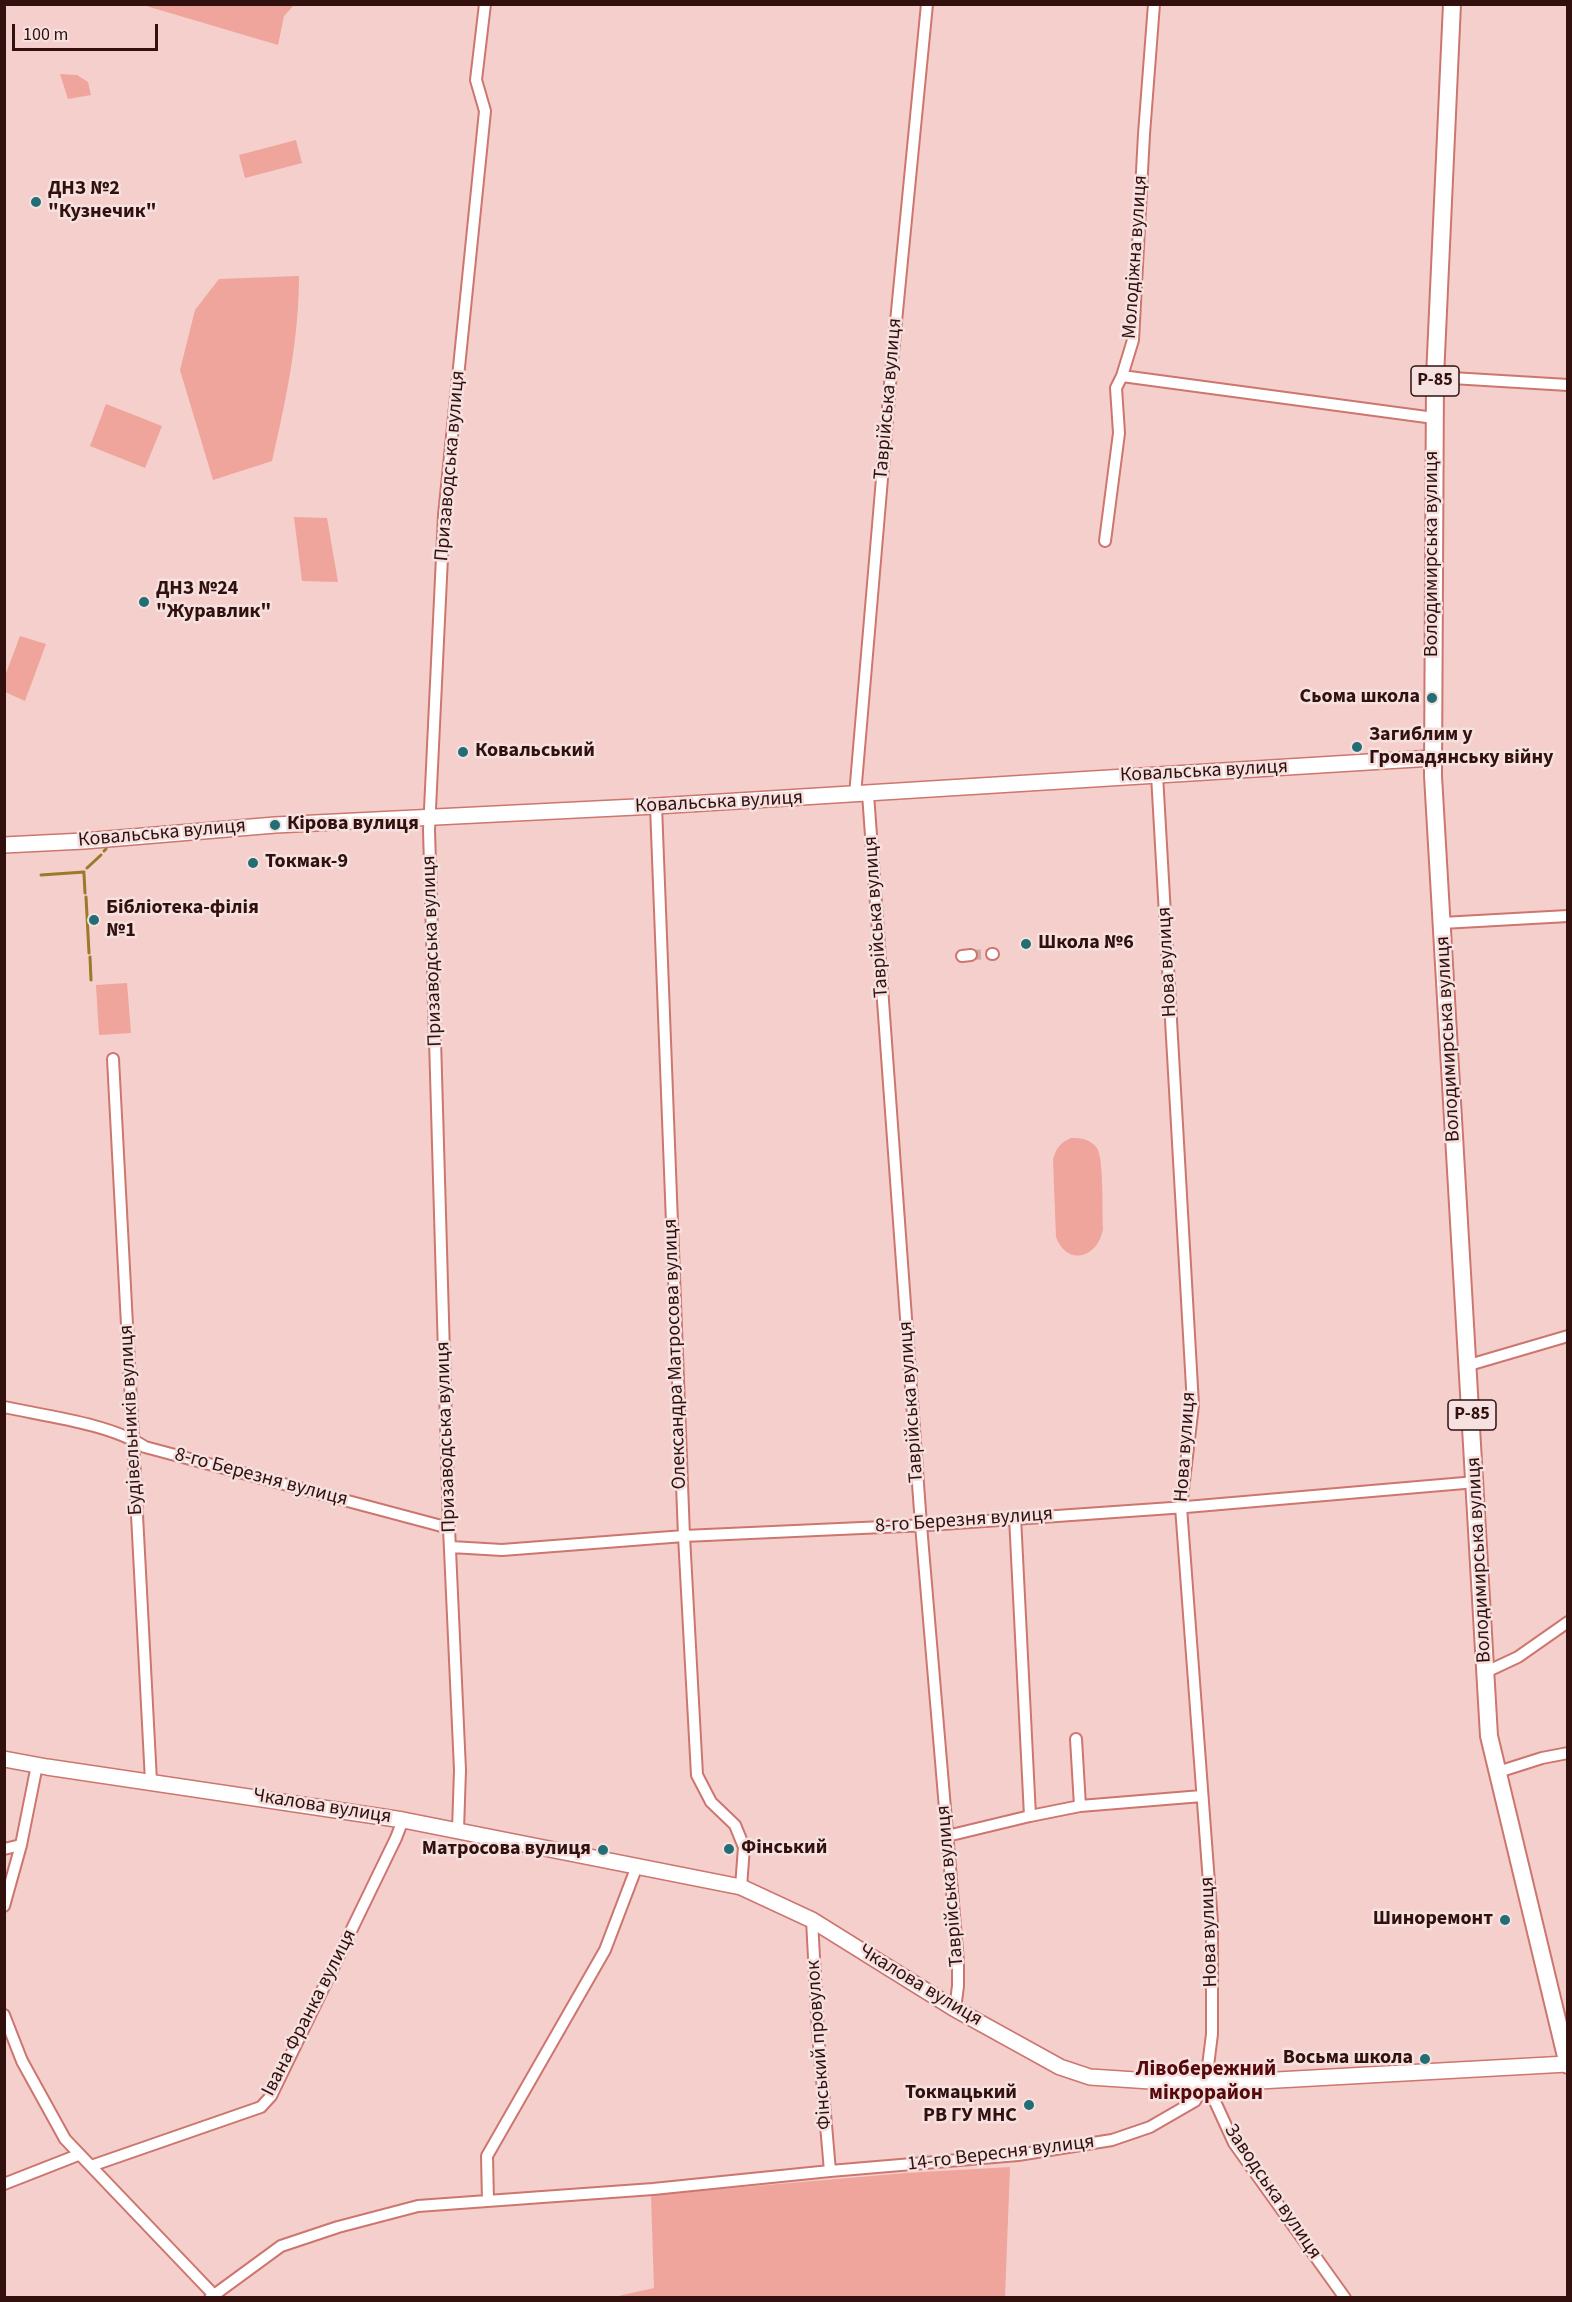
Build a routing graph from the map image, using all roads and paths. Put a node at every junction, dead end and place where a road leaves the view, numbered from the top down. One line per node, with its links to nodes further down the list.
1 (485, 4): 14 (street, Призаводська вулиця)
2 (927, 4): 12 (street, Таврійська вулиця)
3 (1154, 4): 5 (street, Молодіжна вулиця)
4 (1452, 4): 6 (main road, Володимирська вулиця / Р-85)
5 (1122, 376): 8 (street); 9 (street, Молодіжна вулиця)
6 (1435, 377): 7 (street); 8 (main road, Володимирська вулиця / Р-85)
7 (1568, 385)
8 (1434, 418): 10 (main road, Володимирська вулиця / Р-85)
9 (1105, 541)
10 (1433, 758): 11 (main road, Ковальська вулиця); 17 (main road, Володимирська вулиця / Р-85)
11 (1157, 775): 12 (main road, Ковальська вулиця); 24 (street, Нова вулиця)
12 (862, 794): 13 (main road, Ковальська вулиця); 26 (street, Таврійська вулиця)
13 (656, 806): 14 (main road, Ковальська вулиця); 28 (street, Олександра Матросова вулиця)
14 (430, 819): 15 (main road, Ковальська вулиця); 27 (street, Призаводська вулиця)
15 (4, 845)
16 (1568, 916): 17 (street)
17 (1442, 923): 20 (main road, Володимирська вулиця / Р-85)
18 (113, 1059): 22 (street, Будівельників вулиця)
19 (1568, 1336): 20 (street)
20 (1469, 1365): 23 (main road, Володимирська вулиця / Р-85)
21 (4, 1407): 22 (street, 8-го Березня вулиця)
22 (134, 1439): 27 (street, 8-го Березня вулиця); 37 (street, Будівельників вулиця)
23 (1476, 1482): 24 (street, 8-го Березня вулиця); 31 (main road, Володимирська вулиця / Р-85)
24 (1181, 1507): 25 (street, 8-го Березня вулиця); 38 (street, Нова вулиця)
25 (1015, 1517): 26 (street, 8-го Березня вулиця); 40 (street)
26 (921, 1525): 28 (street, 8-го Березня вулиця); 43 (street, Таврійська вулиця)
27 (449, 1528): 29 (street, Призаводська вулиця)
28 (684, 1536): 29 (street, 8-го Березня вулиця); 47 (street, Олександра Матросова вулиця)
29 (451, 1547): 42 (street, Призаводська вулиця)
30 (1568, 1622): 31 (street)
31 (1486, 1672): 36 (main road, Володимирська вулиця / Р-85)
32 (1076, 1739): 39 (street)
33 (1568, 1753): 36 (street)
34 (4, 1759): 35 (main road, Чкалова вулиця)
35 (38, 1765): 37 (main road, Чкалова вулиця); 44 (street)
36 (1498, 1772): 52 (main road, Володимирська вулиця / Р-85)
37 (151, 1781): 41 (main road, Чкалова вулиця)
38 (1203, 1796): 39 (street); 53 (street, Нова вулиця)
39 (1080, 1806): 40 (street)
40 (1030, 1816): 43 (street)
41 (403, 1820): 42 (main road, Чкалова вулиця); 55 (street, Івана Франка вулиця)
42 (458, 1830): 46 (main road, Чкалова вулиця)
43 (947, 1836): 50 (street, Таврійська вулиця)
44 (21, 1845): 45 (street); 48 (street)
45 (4, 1849)
46 (637, 1866): 47 (main road, Чкалова вулиця); 58 (street)
47 (741, 1887): 49 (main road, Чкалова вулиця)
48 (4, 1906)
49 (812, 1920): 50 (main road, Чкалова вулиця); 56 (street, Фінський провулок)
50 (955, 2009): 53 (main road, Чкалова вулиця)
51 (4, 2015): 54 (street)
52 (1567, 2064): 53 (main road)
53 (1206, 2082): 56 (street, 14-го Вересня вулиця); 60 (street, Заводська вулиця)
54 (78, 2155): 55 (street); 57 (street)
55 (91, 2166): 59 (street)
56 (830, 2171): 58 (street, 14-го Вересня вулиця)
57 (4, 2184)
58 (488, 2201): 59 (street, 14-го Вересня вулиця)
59 (211, 2296)
60 (1345, 2298)

